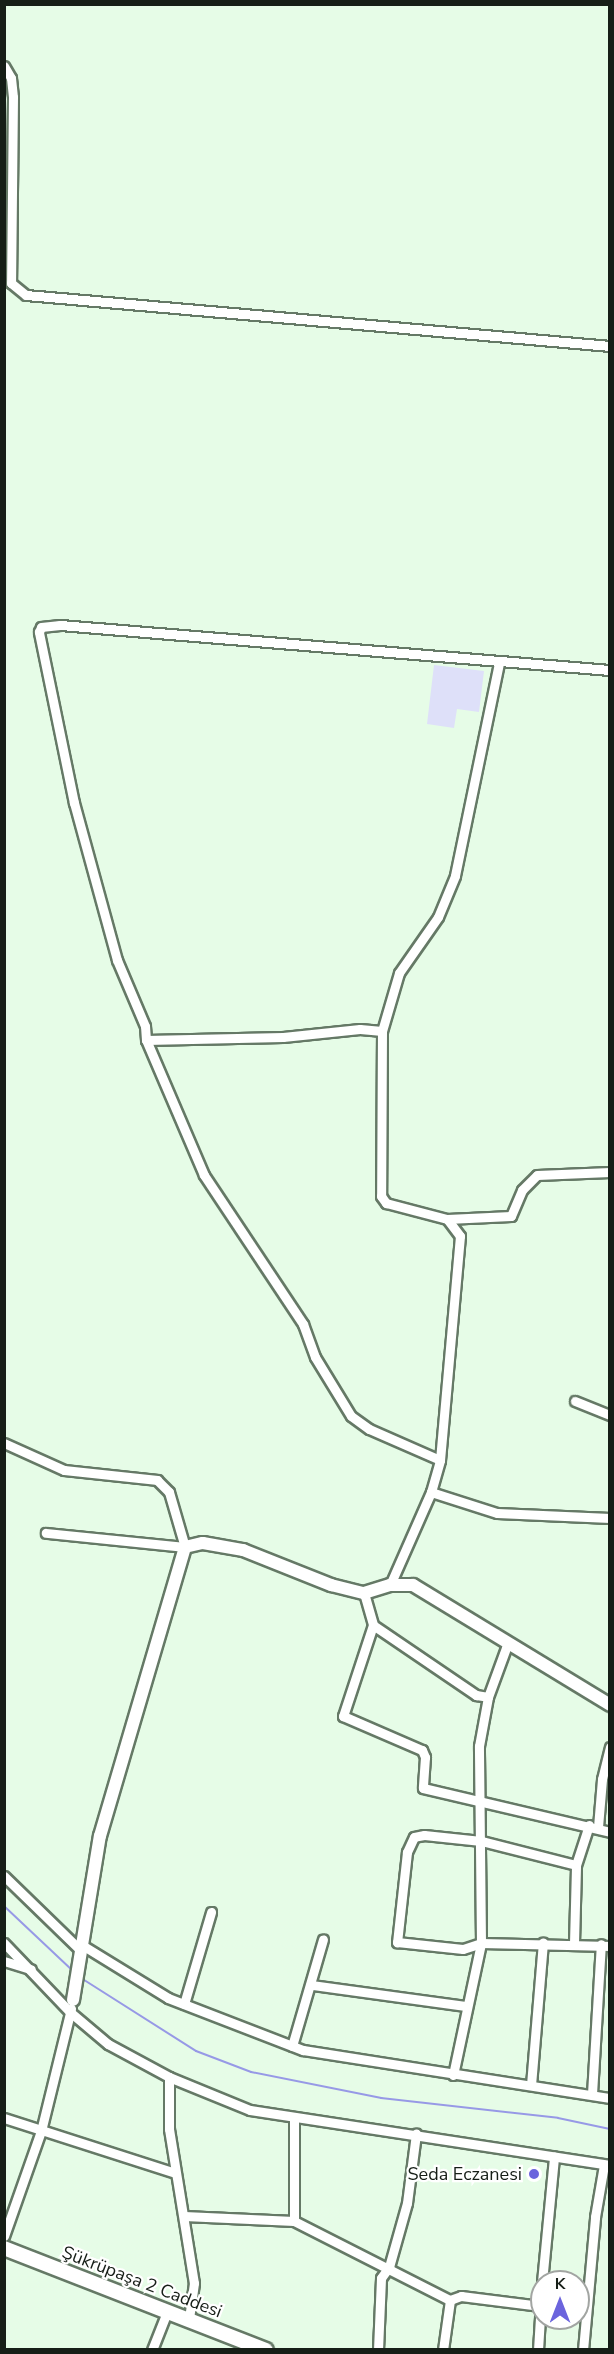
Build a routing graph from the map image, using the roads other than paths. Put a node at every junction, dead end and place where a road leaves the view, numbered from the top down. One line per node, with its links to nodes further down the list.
1 (4, 66): 2 (street)
2 (609, 346)
3 (498, 663): 4 (street); 5 (street); 6 (street)
4 (609, 670)
5 (382, 1031): 6 (street); 8 (street)
6 (146, 1040): 12 (street)
7 (609, 1172): 8 (street)
8 (447, 1219): 12 (street)
9 (575, 1401): 10 (street)
10 (609, 1415)
11 (4, 1443): 16 (street)
12 (440, 1460): 13 (street)
13 (431, 1492): 14 (street); 17 (street)
14 (609, 1518)
15 (46, 1533): 16 (street)
16 (185, 1547): 18 (street); 37 (street)
17 (390, 1585): 18 (street); 20 (street)
18 (364, 1593): 19 (street)
19 (373, 1625): 21 (street); 24 (street)
20 (507, 1645): 21 (street); 22 (street)
21 (488, 1697): 24 (street)
22 (609, 1705)
23 (609, 1747): 25 (street)
24 (480, 1800): 25 (street); 27 (street)
25 (594, 1826): 26 (street); 28 (street)
26 (609, 1832)
27 (481, 1841): 28 (street); 33 (street); 33 (street)
28 (576, 1865): 35 (street)
29 (4, 1876): 37 (street)
30 (211, 1912): 41 (street)
31 (323, 1939): 40 (street)
32 (4, 1943): 39 (street)
33 (481, 1943): 34 (street); 43 (street)
34 (543, 1943): 35 (street); 47 (street)
35 (574, 1943): 36 (street)
36 (605, 1945): 48 (street)
37 (81, 1951): 41 (street); 42 (street)
38 (4, 1961): 39 (street)
39 (33, 1970): 42 (street)
40 (312, 1985): 43 (street); 44 (street)
41 (184, 2004): 44 (street)
42 (72, 2006): 46 (street); 52 (street)
43 (465, 2006): 45 (street)
44 (292, 2046): 45 (street)
45 (453, 2075): 47 (street)
46 (169, 2077): 50 (street); 56 (street)
47 (531, 2085): 48 (street)
48 (592, 2094): 49 (street)
49 (609, 2098)
50 (294, 2117): 53 (street); 58 (street)
51 (4, 2118): 52 (street)
52 (40, 2131): 56 (street); 59 (street)
53 (416, 2134): 54 (street); 61 (street)
54 (554, 2157): 55 (street); 62 (street)
55 (607, 2165): 73 (street)
56 (175, 2173): 57 (street)
57 (184, 2216): 58 (street); 66 (street)
58 (294, 2221): 61 (street)
59 (4, 2236)
60 (4, 2248): 65 (main road, Şükrüpaşa 2 Caddesi)
61 (389, 2267): 63 (street); 70 (street)
62 (543, 2270)
63 (450, 2300): 64 (street); 71 (street)
64 (530, 2305)
65 (167, 2312): 66 (main road, Şükrüpaşa 2 Caddesi); 68 (street)
66 (189, 2320): 69 (main road, Şükrüpaşa 2 Caddesi)
67 (539, 2330): 72 (street)
68 (152, 2349)
69 (266, 2349)
70 (378, 2349)
71 (443, 2349)
72 (538, 2349)
73 (583, 2349)

